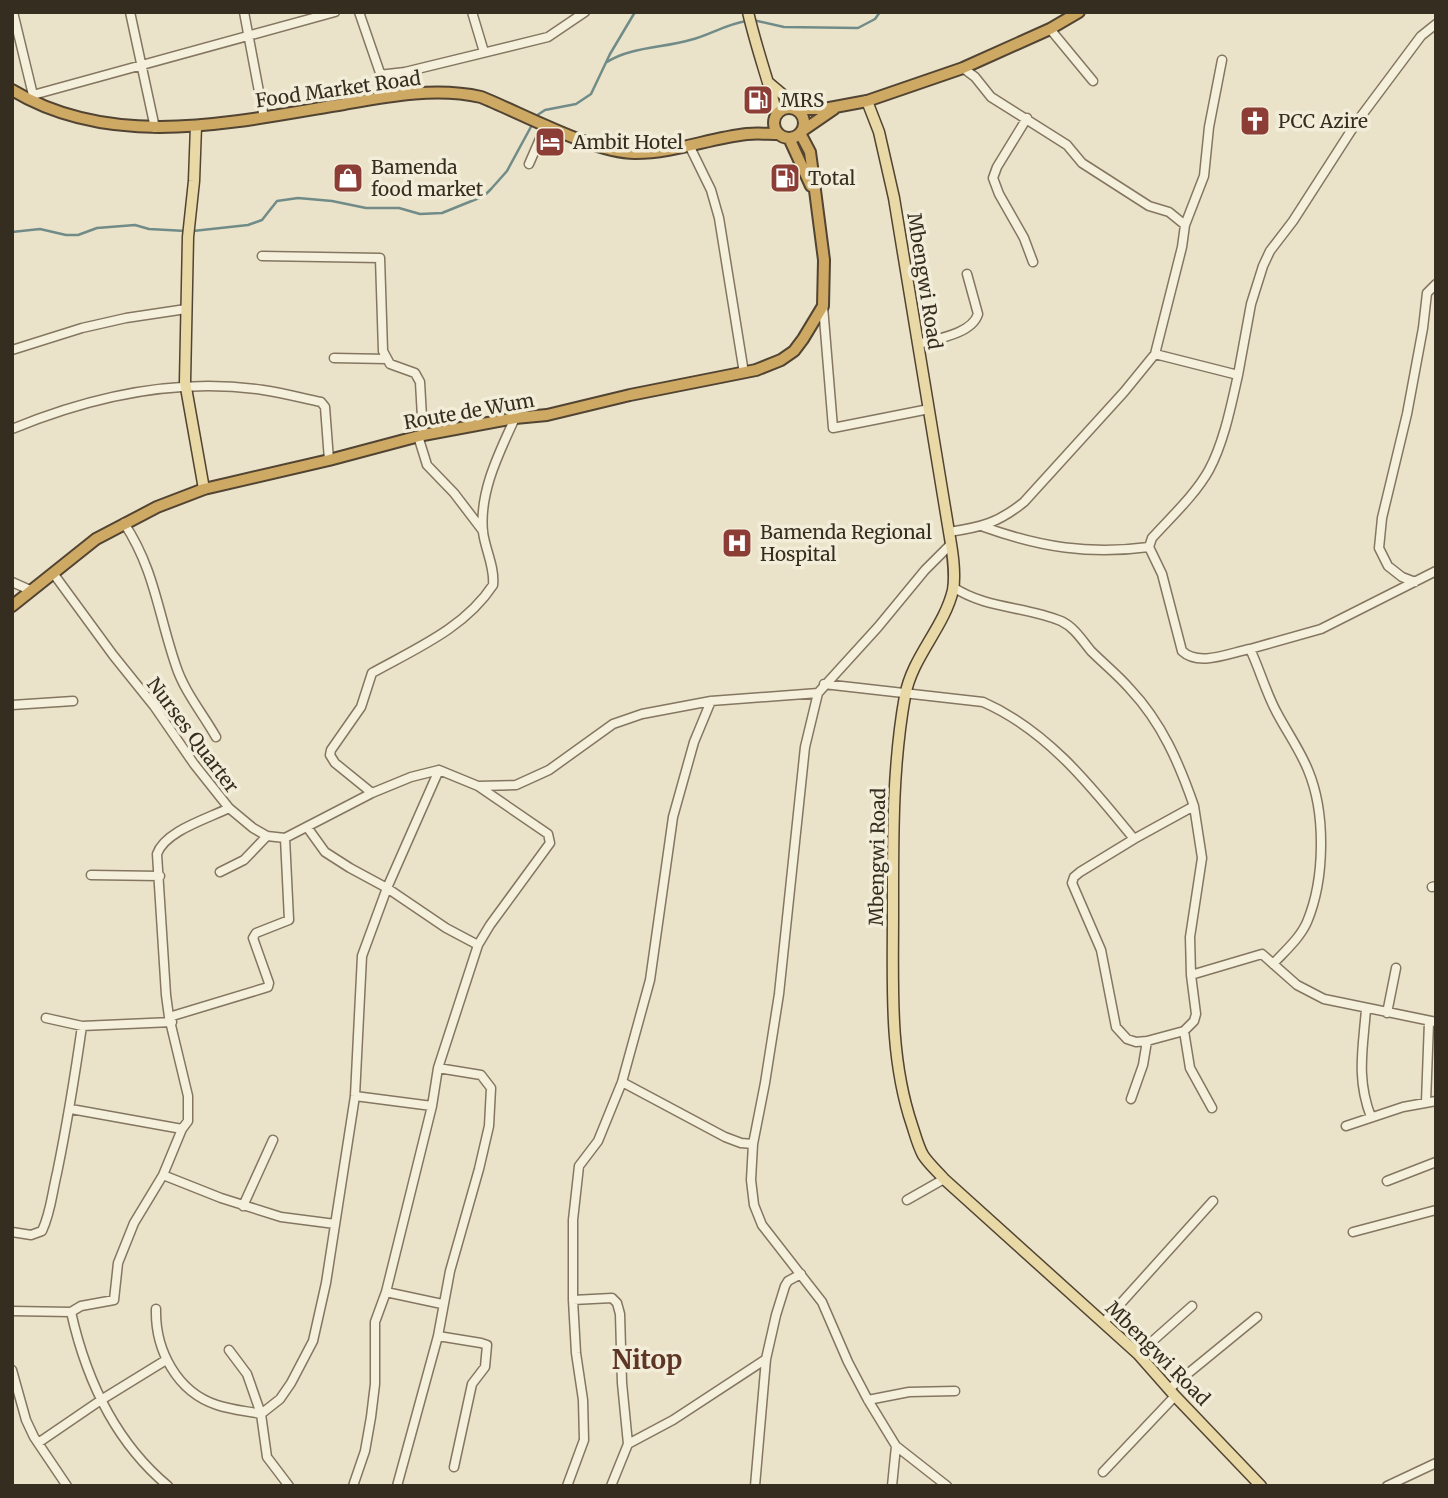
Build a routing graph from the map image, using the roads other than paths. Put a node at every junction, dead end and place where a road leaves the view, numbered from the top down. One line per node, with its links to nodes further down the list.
1 (13, 12): 22 (street)
2 (130, 12): 15 (street)
3 (244, 12): 12 (street)
4 (335, 12): 12 (street)
5 (359, 12): 17 (street)
6 (472, 12): 13 (street)
7 (585, 12): 13 (street)
8 (748, 12): 19 (main road)
9 (1079, 12): 11 (highway)
10 (1436, 24): 51 (street)
11 (1050, 29): 16 (highway); 18 (street)
12 (250, 34): 15 (street); 27 (street)
13 (484, 52): 17 (street)
14 (1222, 60): 38 (street)
15 (141, 64): 22 (street); 31 (street)
16 (963, 68): 23 (highway); 28 (street)
17 (379, 75): 21 (street)
18 (1093, 82)
19 (769, 83): 25 (main road); 26 (main road)
20 (13, 91): 22 (highway, Food Market Road)
21 (388, 96): 27 (highway, Food Market Road); 29 (highway, Food Market Road)
22 (32, 98): 31 (highway, Food Market Road)
23 (867, 101): 24 (highway); 45 (main road, Mbengwi Road)
24 (836, 107): 25 (highway); 32 (highway)
25 (793, 109): 26 (highway); 32 (highway)
26 (777, 115): 33 (highway, Food Market Road); 34 (highway)
27 (264, 117): 30 (highway, Food Market Road)
28 (1027, 118): 38 (street); 40 (street)
29 (543, 123): 35 (highway, Food Market Road); 36 (street)
30 (197, 126): 31 (highway, Food Market Road); 44 (main road)
31 (155, 128)
32 (801, 132): 34 (highway); 37 (highway)
33 (746, 134): 34 (highway, Food Market Road); 35 (highway, Food Market Road)
34 (784, 136): 37 (highway)
35 (690, 145): 50 (street)
36 (529, 164)
37 (814, 192): 43 (highway)
38 (1185, 225): 47 (street)
39 (262, 256): 49 (street)
40 (1033, 262)
41 (967, 274): 45 (street)
42 (1436, 284): 68 (street)
43 (823, 306): 50 (highway, Route de Wum); 53 (street)
44 (186, 309): 46 (street); 52 (main road)
45 (918, 344): 53 (main road, Mbengwi Road)
46 (12, 350)
47 (1156, 354): 51 (street); 60 (street)
48 (334, 358): 49 (street)
49 (387, 359): 56 (street)
50 (744, 373): 54 (highway, Route de Wum)
51 (1238, 375): 64 (street)
52 (186, 388): 55 (street); 57 (street); 58 (main road)
53 (929, 409): 62 (main road, Mbengwi Road)
54 (515, 418): 56 (highway, Route de Wum); 61 (street)
55 (12, 429)
56 (420, 435): 57 (highway, Route de Wum); 61 (street)
57 (329, 460): 58 (highway, Route de Wum)
58 (204, 489): 59 (highway, Route de Wum)
59 (124, 523): 66 (highway, Route de Wum); 79 (street)
60 (984, 527): 62 (street); 64 (street)
61 (483, 531): 82 (street)
62 (949, 532): 63 (main road, Mbengwi Road)
63 (951, 544): 69 (main road, Mbengwi Road); 73 (street)
64 (1149, 547): 72 (street)
65 (1436, 571): 68 (street)
66 (53, 573): 70 (highway, Route de Wum); 84 (street, Nurses Quarter)
67 (12, 582): 70 (street)
68 (1415, 582): 72 (street)
69 (953, 587): 75 (main road, Mbengwi Road); 83 (street)
70 (30, 590): 71 (highway, Route de Wum)
71 (12, 606)
72 (1250, 649): 94 (street)
73 (824, 684): 74 (street); 75 (street)
74 (818, 693): 77 (street); 117 (street)
75 (905, 695): 88 (street); 120 (main road, Mbengwi Road)
76 (73, 701): 78 (street)
77 (711, 701): 81 (street); 106 (street)
78 (12, 705)
79 (216, 737)
80 (439, 770): 81 (street); 82 (street); 92 (street)
81 (478, 786): 93 (street)
82 (372, 793): 85 (street)
83 (1194, 806): 88 (street); 96 (street)
84 (229, 808): 86 (street, Nurses Quarter); 91 (street)
85 (307, 827): 87 (street); 92 (street)
86 (267, 836): 87 (street, Nurses Quarter); 89 (street)
87 (285, 838): 100 (street)
88 (1134, 839): 104 (street)
89 (220, 872)
90 (91, 875): 91 (street)
91 (160, 876): 100 (street)
92 (387, 888): 93 (street); 107 (street)
93 (478, 945): 105 (street)
94 (1273, 964): 96 (street); 97 (street)
95 (1396, 968): 98 (street)
96 (1191, 975): 103 (street)
97 (1366, 1009): 98 (street); 113 (street)
98 (1387, 1013): 101 (street)
99 (46, 1018): 102 (street)
100 (170, 1019): 102 (street); 115 (street)
101 (1432, 1022): 109 (street)
102 (82, 1026): 111 (street)
103 (1184, 1031): 104 (street); 112 (street)
104 (1147, 1041): 108 (street)
105 (438, 1068): 110 (street); 132 (street)
106 (622, 1082): 117 (street); 131 (street)
107 (355, 1096): 110 (street); 126 (street)
108 (1131, 1099)
109 (1431, 1102): 113 (street)
110 (432, 1106): 130 (street)
111 (71, 1108): 115 (street); 127 (street)
112 (1212, 1108)
113 (1371, 1117): 114 (street)
114 (1346, 1126)
115 (182, 1129): 119 (street)
116 (273, 1140): 124 (street)
117 (753, 1144): 129 (street)
118 (1436, 1162): 121 (street)
119 (163, 1175): 124 (street); 136 (street)
120 (944, 1179): 122 (street); 138 (main road, Mbengwi Road)
121 (1387, 1181)
122 (907, 1200)
123 (1213, 1201): 138 (street)
124 (243, 1206): 126 (street)
125 (1436, 1210): 128 (street)
126 (335, 1224): 149 (street)
127 (12, 1232)
128 (1353, 1232)
129 (801, 1274): 142 (street); 148 (street)
130 (386, 1292): 132 (street); 159 (street)
131 (573, 1300): 151 (street); 161 (street)
132 (442, 1304): 139 (street)
133 (1192, 1306): 141 (street)
134 (156, 1309): 143 (street)
135 (12, 1311): 136 (street)
136 (71, 1312): 147 (street)
137 (1257, 1317): 146 (street)
138 (1104, 1322): 141 (main road, Mbengwi Road)
139 (438, 1336): 154 (street); 160 (street)
140 (229, 1350): 149 (street)
141 (1138, 1354): 146 (main road, Mbengwi Road)
142 (766, 1359): 151 (street); 163 (street)
143 (166, 1360): 147 (street); 149 (street)
144 (12, 1370): 150 (street)
145 (955, 1391): 148 (street)
146 (1172, 1392): 155 (street); 166 (main road, Mbengwi Road)
147 (101, 1400): 150 (street); 157 (street)
148 (868, 1400): 152 (street)
149 (261, 1414): 158 (street)
150 (38, 1443): 156 (street)
151 (628, 1444): 162 (street)
152 (896, 1446): 164 (street); 165 (street)
153 (1436, 1463): 167 (street)
154 (454, 1466)
155 (1103, 1472)
156 (67, 1486)
157 (168, 1486)
158 (289, 1486)
159 (353, 1486)
160 (397, 1486)
161 (567, 1486)
162 (611, 1486)
163 (755, 1486)
164 (892, 1486)
165 (947, 1486)
166 (1261, 1486)
167 (1387, 1486)

